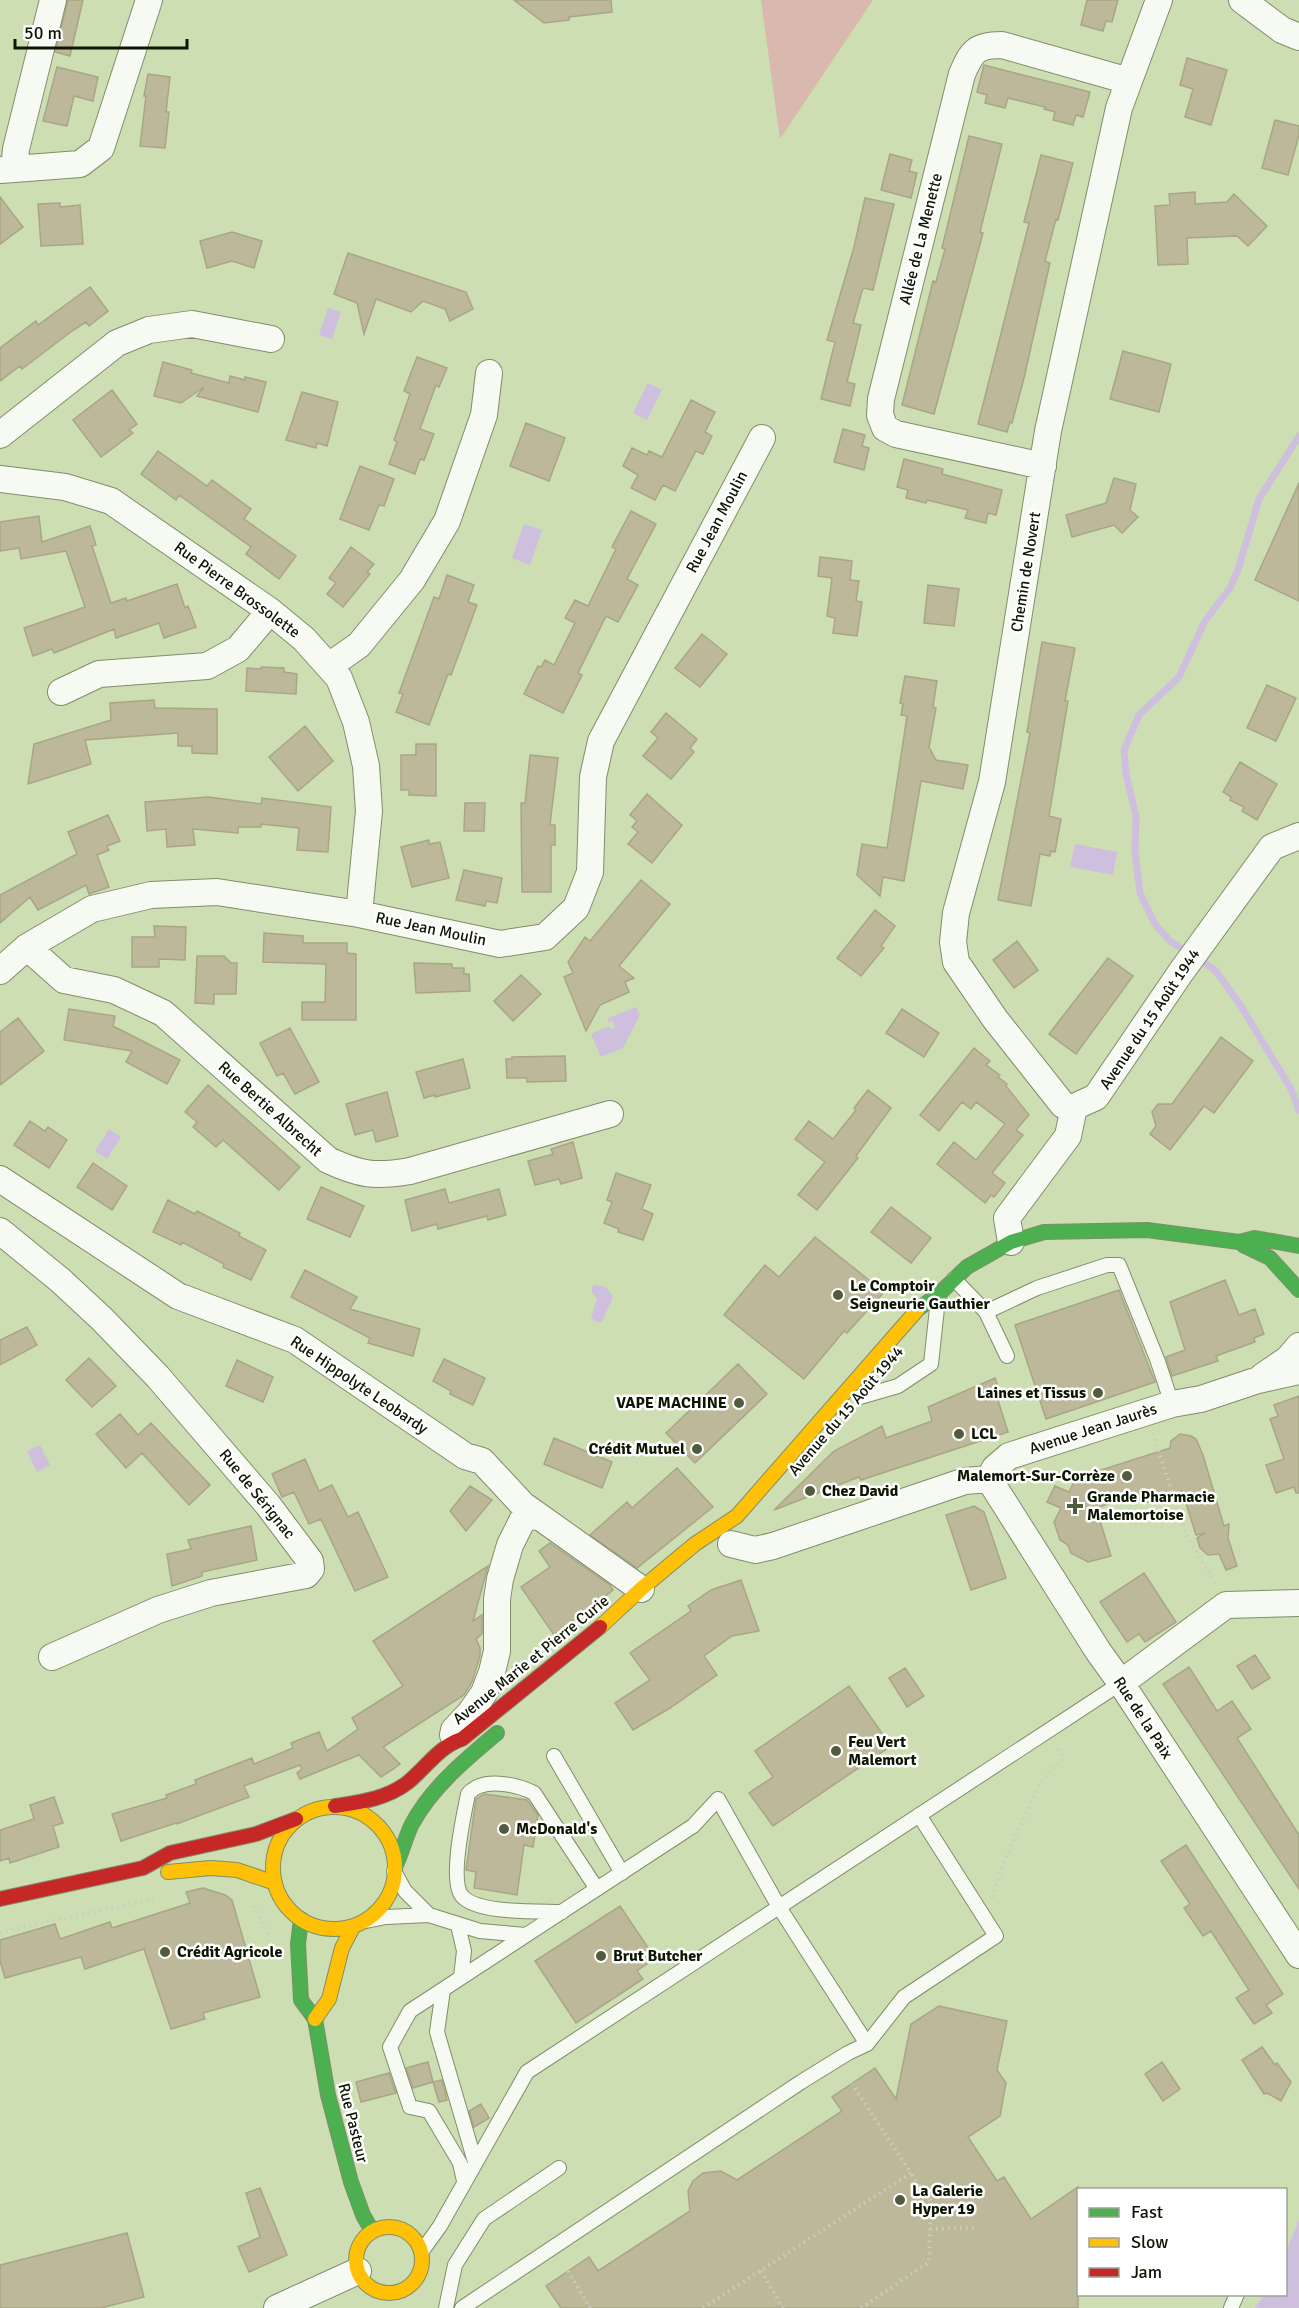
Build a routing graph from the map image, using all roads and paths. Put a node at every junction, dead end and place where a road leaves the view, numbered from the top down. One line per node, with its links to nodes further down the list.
1 (53, 0): 7 (street)
2 (149, 0): 7 (street)
3 (1160, 0): 6 (street, Chemin de Novert)
4 (1242, 0): 5 (street)
5 (1299, 37)
6 (1129, 81): 12 (street, Chemin de Novert); 12 (street, Allée de La Menette)
7 (7, 170)
8 (271, 339): 10 (street)
9 (489, 373): 15 (street)
10 (0, 435)
11 (762, 438): 18 (street, Rue Jean Moulin)
12 (1043, 466): 21 (street, Chemin de Novert)
13 (0, 479): 14 (street, Rue Pierre Brossolette)
14 (270, 611): 15 (street, Rue Pierre Brossolette); 16 (street)
15 (329, 666): 18 (street, Rue Pierre Brossolette)
16 (61, 692)
17 (1299, 836): 21 (street, Avenue du 15 Août 1944)
18 (359, 914): 19 (street, Rue Jean Moulin)
19 (27, 947): 20 (street, Rue Jean Moulin); 22 (street, Rue Bertie Albrecht)
20 (0, 971)
21 (1074, 1107): 25 (street)
22 (610, 1114)
23 (0, 1179): 39 (street, Rue Hippolyte Leobardy)
24 (0, 1231): 49 (street, Rue de Sérignac)
25 (1011, 1242): 26 (main road, Avenue du 15 Août 1944); 28 (main road, Avenue du 15 Août 1944)
26 (1239, 1242): 27 (main road, Avenue du 15 Août 1944); 29 (main road, Avenue du 15 Août 1944)
27 (1299, 1246)
28 (954, 1279): 30 (main road, Avenue du 15 Août 1944); 31 (lane)
29 (1299, 1290)
30 (939, 1294): 36 (main road, Avenue du 15 Août 1944); 36 (lane); 43 (main road, Avenue du 15 Août 1944)
31 (986, 1312): 33 (lane); 37 (lane)
32 (1299, 1346): 35 (street, Avenue Jean Jaurès)
33 (1006, 1356)
34 (1299, 1371): 35 (street, Avenue Jean Jaurès)
35 (1258, 1380): 37 (street, Avenue Jean Jaurès)
36 (860, 1397): 41 (main road, Avenue du 15 Août 1944)
37 (1172, 1404): 38 (street, Avenue Jean Jaurès)
38 (1147, 1412): 40 (street, Avenue Jean Jaurès); 48 (path)
39 (465, 1456): 42 (street, Rue Hippolyte Leobardy); 44 (street, Rue Hippolyte Leobardy)
40 (989, 1479): 45 (street); 50 (street, Rue de la Paix)
41 (778, 1492)
42 (540, 1517): 44 (street, Rue Hippolyte Leobardy); 46 (street, Rue Hippolyte Leobardy)
43 (743, 1520): 45 (main road); 46 (main road, Avenue Marie et Pierre Curie)
44 (510, 1545): 53 (street, Rue Hippolyte Leobardy)
45 (727, 1546)
46 (641, 1589): 53 (main road, Avenue Marie et Pierre Curie)
47 (1299, 1603): 48 (street)
48 (1226, 1605): 50 (street)
49 (52, 1657)
50 (1121, 1683): 52 (lane); 76 (street, Rue de la Paix)
51 (511, 1721): 59 (main road)
52 (1051, 1729): 56 (lane); 69 (path)
53 (451, 1741): 55 (main road, Avenue Marie et Pierre Curie)
54 (554, 1756): 60 (lane)
55 (335, 1806): 57 (main road); 59 (main road)
56 (919, 1815): 66 (lane); 69 (lane)
57 (296, 1819): 58 (main road); 61 (main road)
58 (143, 1868): 61 (main road); 64 (main road)
59 (395, 1869): 68 (lane); 71 (main road)
60 (622, 1873): 62 (lane); 66 (lane)
61 (275, 1883): 70 (main road)
62 (597, 1889): 67 (lane); 67 (lane)
63 (162, 1897): 73 (path)
64 (0, 1899)
65 (254, 1905): 75 (path)
66 (779, 1907): 80 (lane); 82 (lane)
67 (562, 1912): 74 (lane)
68 (429, 1915): 71 (lane); 72 (lane)
69 (984, 1917): 80 (lane)
70 (301, 1919): 71 (main road); 79 (main road, Rue Pasteur)
71 (360, 1924): 79 (main road)
72 (458, 1925): 74 (lane); 77 (lane)
73 (0, 1932)
74 (526, 1935): 77 (lane)
75 (273, 1943)
76 (1299, 1955)
77 (461, 1977): 78 (lane)
78 (443, 1990): 82 (lane); 85 (lane)
79 (315, 2019): 88 (main road, Rue Pasteur)
80 (867, 2044): 97 (lane)
81 (852, 2084): 84 (path)
82 (475, 2162): 85 (lane)
83 (559, 2168): 96 (lane)
84 (910, 2173): 87 (path); 92 (path)
85 (464, 2181): 89 (lane)
86 (976, 2228): 87 (path)
87 (930, 2229): 101 (path)
88 (372, 2231): 89 (main road); 90 (main road)
89 (422, 2251): 93 (main road)
90 (358, 2271): 93 (main road); 94 (street)
91 (568, 2271): 98 (path)
92 (760, 2271): 99 (path); 100 (path)
93 (389, 2293): 95 (main road)
94 (277, 2308)
95 (391, 2308)
96 (447, 2308)
97 (462, 2308)
98 (590, 2308)
99 (703, 2308)
100 (783, 2308)
101 (861, 2308)

